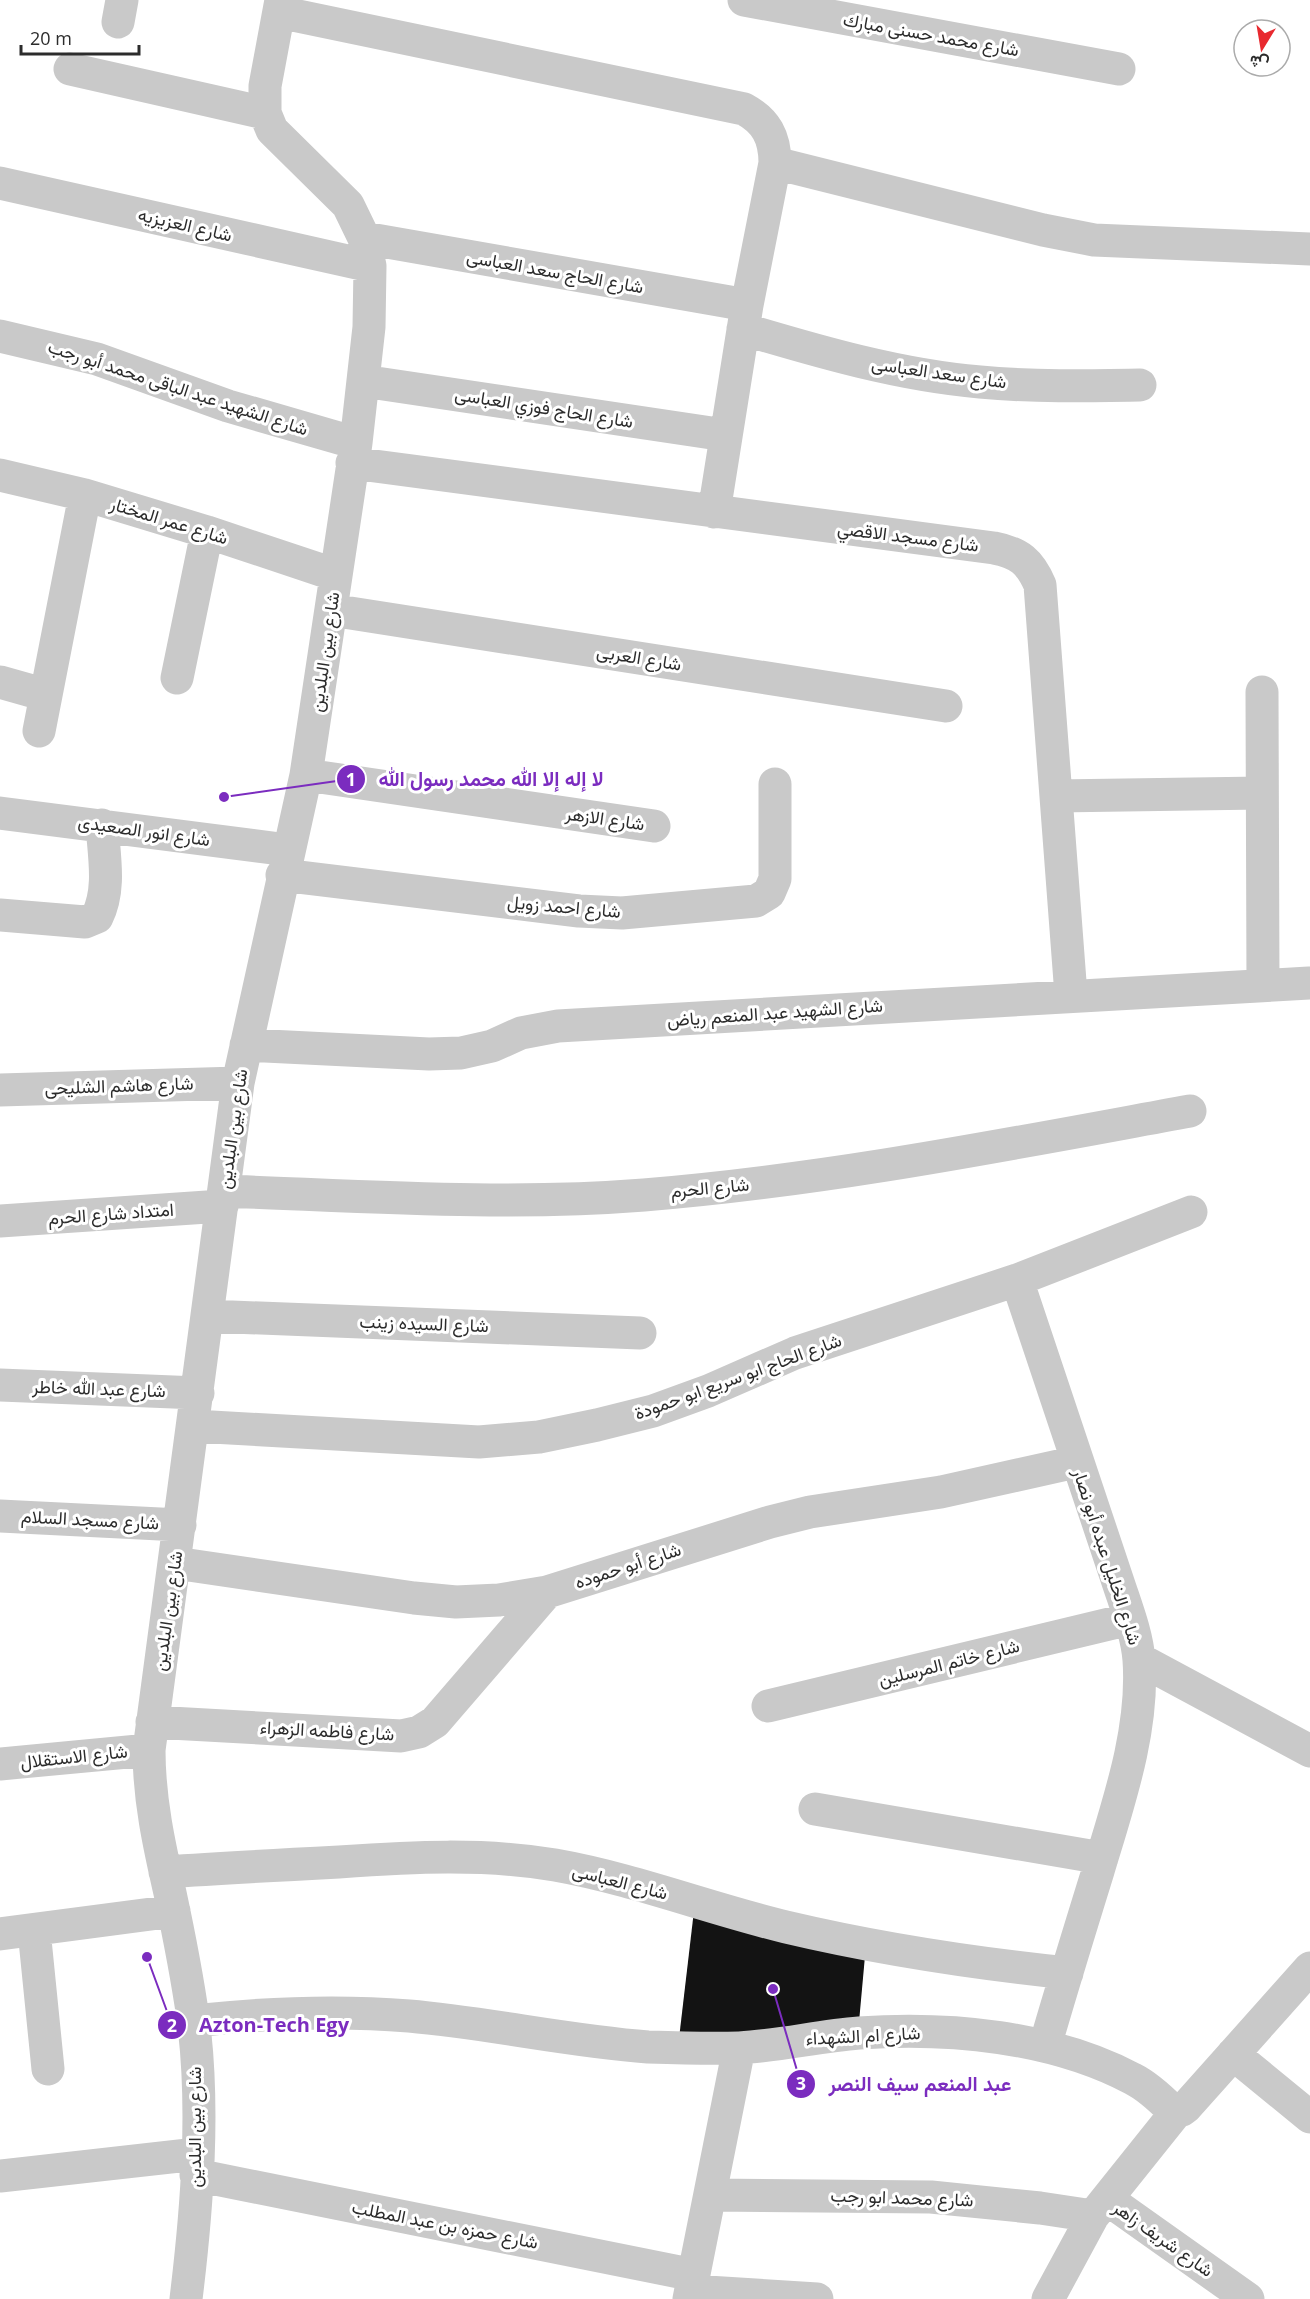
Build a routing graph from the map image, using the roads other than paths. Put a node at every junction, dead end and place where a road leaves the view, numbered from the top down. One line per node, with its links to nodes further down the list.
1 (744, 0): 4 (street, شارع محمد حسنى مبارك)
2 (280, 6): 5 (street); 6 (street)
3 (70, 69): 5 (street)
4 (1119, 69)
5 (265, 112): 9 (street, شارع بين البلدين)
6 (775, 163): 8 (street); 10 (street)
7 (0, 183): 9 (street, شارع العزيزيه)
8 (1310, 249)
9 (367, 252): 10 (street, شارع الحاج سعد العباسى); 12 (street, شارع بين البلدين)
10 (745, 317): 13 (street, شارع سعد العباسى); 14 (street)
11 (0, 336): 15 (street, شارع الشهيد عبد الباقى محمد أبو رجب)
12 (363, 381): 14 (street, شارع الحاج فوزي العباسى); 15 (street, شارع بين البلدين)
13 (1140, 385)
14 (724, 435): 18 (street)
15 (354, 453): 18 (street, شارع مسجد الاقصي); 20 (street, شارع بين البلدين)
16 (0, 475): 17 (street, شارع عمر المختار)
17 (85, 495): 19 (street, شارع عمر المختار); 25 (street)
18 (714, 512): 31 (street, شارع مسجد الاقصي)
19 (207, 532): 20 (street, شارع عمر المختار); 22 (street)
20 (336, 575): 21 (street, شارع بين البلدين)
21 (331, 610): 26 (street, شارع العربى); 28 (street, شارع بين البلدين)
22 (177, 678)
23 (0, 682): 25 (street)
24 (1262, 692): 30 (street)
25 (46, 695): 27 (street)
26 (946, 706)
27 (39, 731)
28 (306, 775): 34 (street, شارع الازهر); 35 (street, شارع بين البلدين)
29 (775, 784): 35 (street, شارع احمد زويل)
30 (1262, 793): 31 (street); 38 (street)
31 (1056, 796): 39 (street, شارع مسجد الاقصي)
32 (0, 813): 33 (street, شارع انور الصعيدى)
33 (102, 825): 35 (street, شارع انور الصعيدى); 36 (street)
34 (654, 826)
35 (285, 863): 40 (street, شارع بين البلدين)
36 (0, 915)
37 (1309, 983): 38 (street, شارع الشهيد عبد المنعم رياض)
38 (1263, 985): 39 (street, شارع الشهيد عبد المنعم رياض)
39 (1071, 995): 40 (street, شارع الشهيد عبد المنعم رياض)
40 (246, 1045): 41 (street, شارع بين البلدين)
41 (238, 1083): 42 (street, شارع هاشم الشليحى); 44 (street, شارع بين البلدين)
42 (0, 1089)
43 (1190, 1111): 44 (street, شارع الحرم)
44 (223, 1199): 46 (street, امتداد شارع الحرم); 48 (street, شارع بين البلدين)
45 (1191, 1212): 47 (street, شارع الحاج ابو سريع ابو حمودة)
46 (0, 1221)
47 (1017, 1280): 52 (street, شارع الحاج ابو سريع ابو حمودة); 53 (street, شارع الخليل عبده أبو نصار)
48 (208, 1316): 49 (street, شارع السيده زينب); 51 (street, شارع بين البلدين)
49 (640, 1333)
50 (0, 1385): 51 (street, شارع عبد الله خاطر)
51 (198, 1393): 52 (street, شارع بين البلدين)
52 (194, 1426): 55 (street, شارع بين البلدين)
53 (1076, 1462): 57 (street, شارع أبو حموده); 58 (street, شارع الخليل عبده أبو نصار)
54 (0, 1516): 55 (street, شارع مسجد السلام)
55 (180, 1525): 56 (street, شارع بين البلدين)
56 (175, 1563): 57 (street, شارع أبو حموده); 61 (street, شارع بين البلدين)
57 (547, 1592): 61 (street, شارع فاطمه الزهراء)
58 (1130, 1619): 59 (street, شارع الخليل عبده أبو نصار); 60 (street, شارع خاتم المرسلين)
59 (1139, 1659): 62 (street); 65 (street, شارع الخليل عبده أبو نصار)
60 (768, 1706)
61 (151, 1736): 63 (street, شارع الاستقلال); 66 (street, شارع بين البلدين)
62 (1310, 1751)
63 (0, 1764)
64 (815, 1809): 65 (street)
65 (1102, 1858): 71 (street, شارع الخليل عبده أبو نصار)
66 (165, 1872): 67 (street, شارع بين البلدين); 71 (street, شارع العباسى)
67 (174, 1911): 68 (street); 72 (street, شارع بين البلدين)
68 (34, 1930): 69 (street); 76 (street)
69 (0, 1934)
70 (1310, 1968): 75 (street)
71 (1067, 1973): 73 (street, شارع الخليل عبده أبو نصار)
72 (193, 2020): 74 (street, شارع ام الشهداء); 79 (street, شارع بين البلدين)
73 (1045, 2046): 74 (street, شارع ام الشهداء); 77 (street, شارع ام الشهداء)
74 (739, 2048): 81 (street)
75 (1233, 2054): 77 (street); 78 (street)
76 (48, 2069)
77 (1178, 2111): 82 (street)
78 (1310, 2117)
79 (197, 2164): 80 (street, شارع حمزه بن عبد المطلب); 83 (street, شارع حمزه بن عبد المطلب); 84 (street, شارع بين البلدين)
80 (0, 2176)
81 (710, 2195): 82 (street, شارع محمد ابو رجب); 83 (street)
82 (1100, 2208): 86 (street); 87 (street, شارع شريف زاهر)
83 (691, 2288): 85 (street, شارع حمزه بن عبد المطلب)
84 (186, 2299)
85 (817, 2299)
86 (1048, 2299)
87 (1248, 2299)

